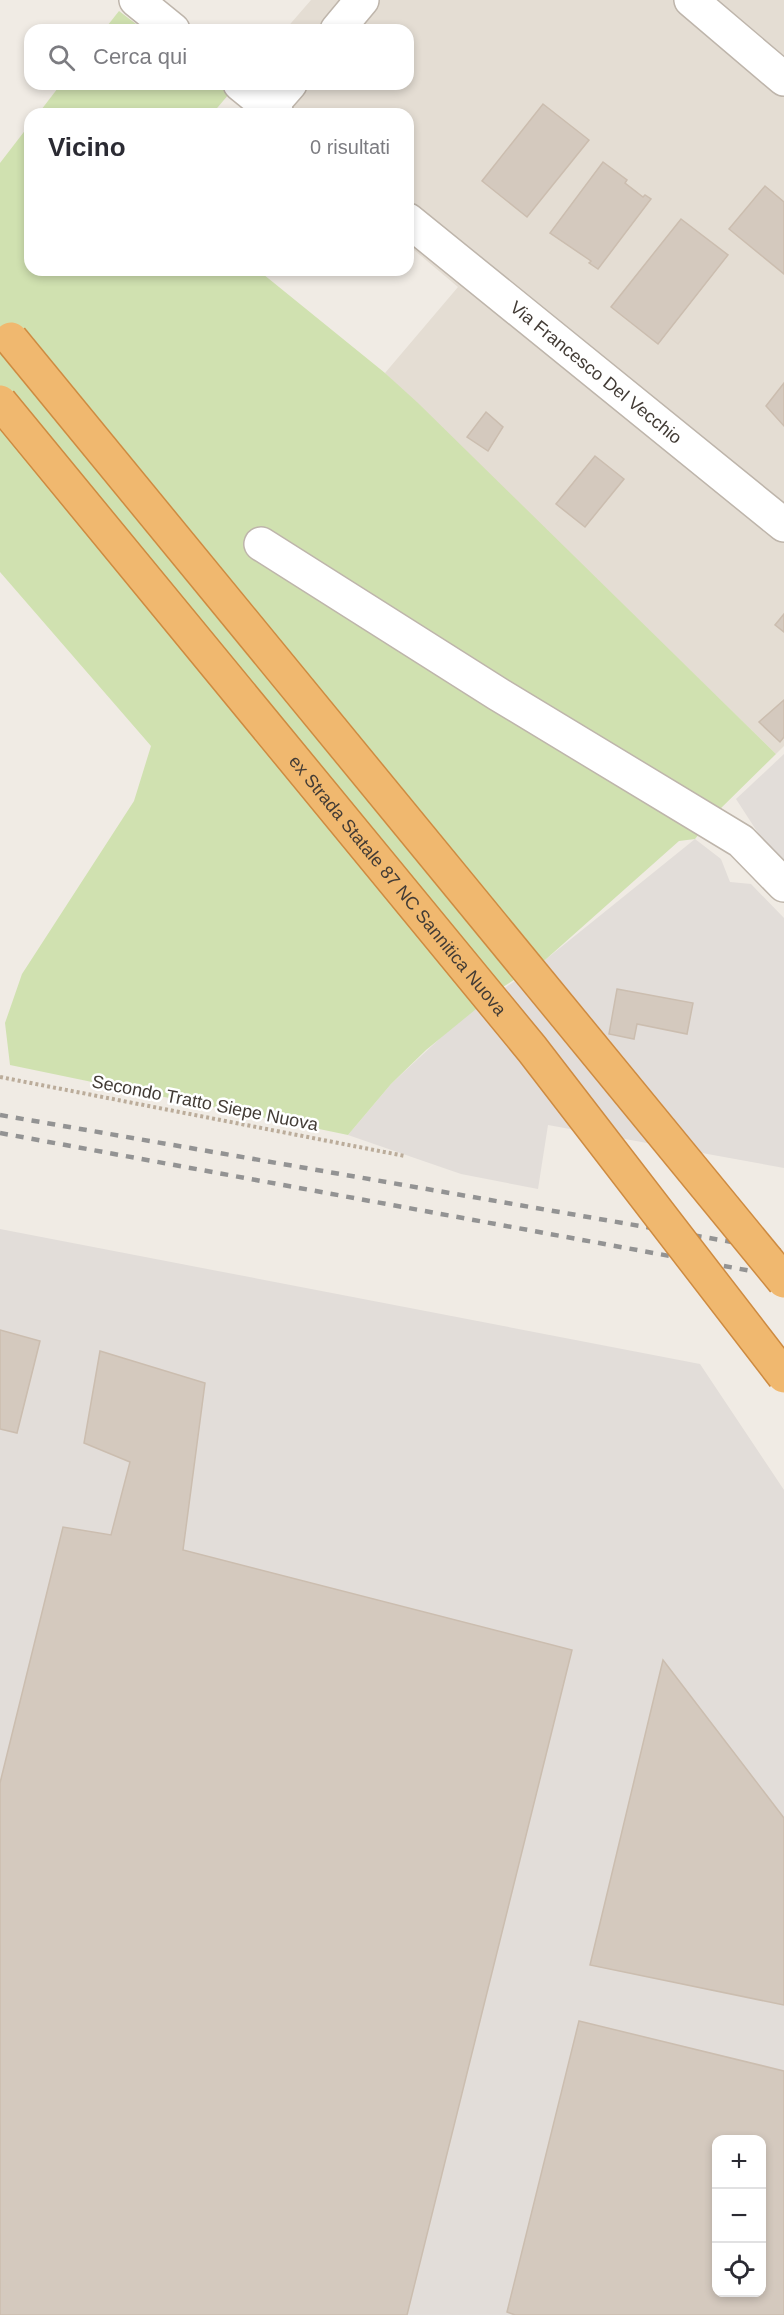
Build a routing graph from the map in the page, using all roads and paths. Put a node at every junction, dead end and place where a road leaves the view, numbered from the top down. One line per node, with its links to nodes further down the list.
1 (136, 0): 4 (street)
2 (363, 0): 5 (street)
3 (692, 0): 6 (street)
4 (166, 24)
5 (342, 24)
6 (784, 79)
7 (253, 90): 8 (street)
8 (279, 102)
9 (414, 225): 12 (street, Via Francesco Del Vecchio)
10 (11, 339): 17 (highway, bridge)
11 (0, 402): 18 (highway, ex Strada Statale 87 NC Sannitica Nuova, bridge)
12 (784, 525)
13 (261, 544): 14 (street)
14 (784, 885)
15 (0, 1077): 16 (path, Secondo Tratto Siepe Nuova)
16 (405, 1156)
17 (784, 1281)
18 (784, 1376)

